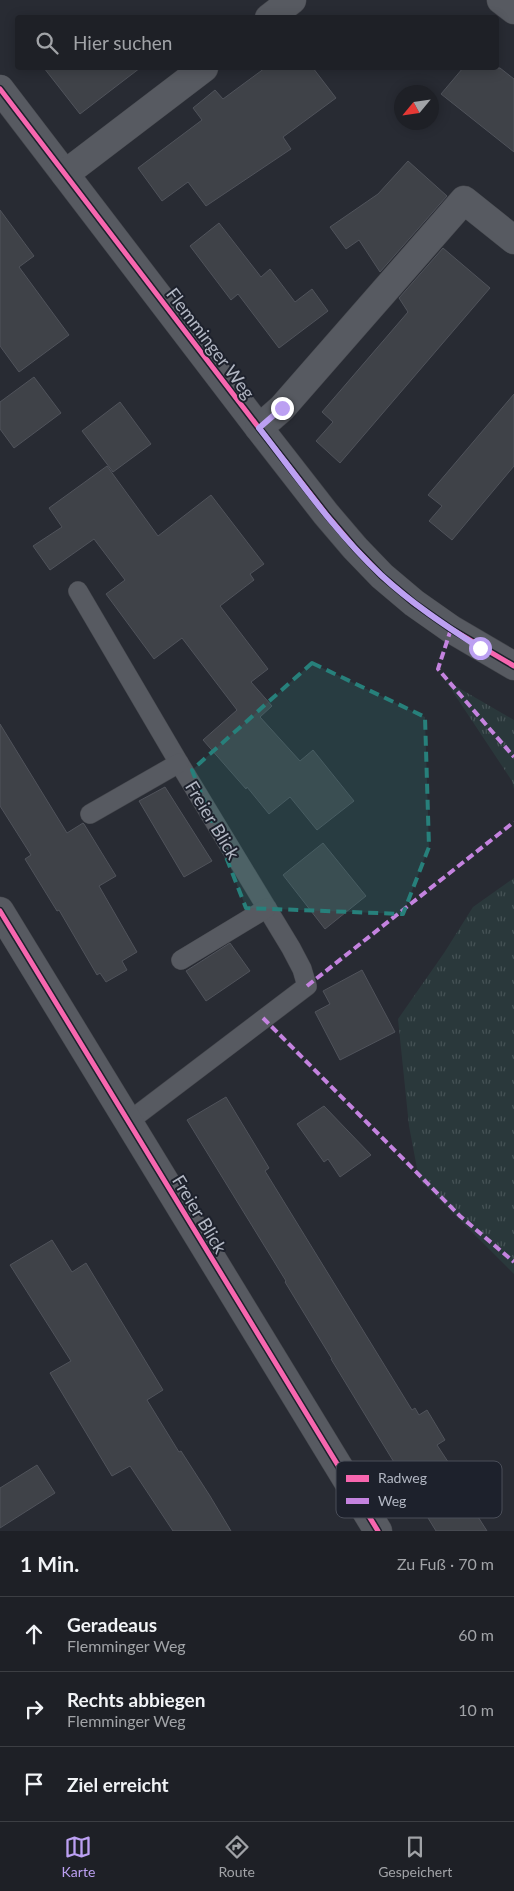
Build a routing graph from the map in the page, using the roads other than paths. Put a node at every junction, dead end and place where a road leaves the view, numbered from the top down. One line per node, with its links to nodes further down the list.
1 (292, 0): 4 (street)
2 (501, 0): 3 (street)
3 (514, 10)
4 (273, 15)
5 (201, 70): 7 (street)
6 (0, 89): 7 (street, Flemminger Weg)
7 (65, 174): 9 (street, Flemminger Weg)
8 (514, 240): 9 (street)
9 (259, 428): 11 (street, Flemminger Weg)
10 (78, 591): 12 (lane, Freier Blick)
11 (514, 666)
12 (179, 763): 13 (lane); 14 (lane, Freier Blick)
13 (90, 814)
14 (267, 908): 16 (lane); 17 (lane, Freier Blick)
15 (0, 911): 17 (street, Freier Blick)
16 (180, 960)
17 (128, 1122): 18 (street, Freier Blick)
18 (336, 1462)
19 (370, 1518): 20 (street, Freier Blick)
20 (378, 1531)

